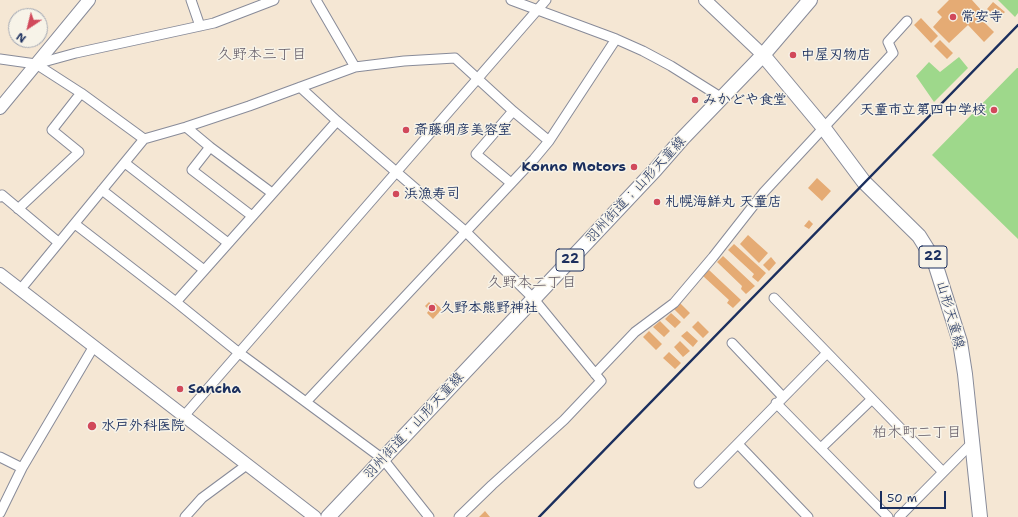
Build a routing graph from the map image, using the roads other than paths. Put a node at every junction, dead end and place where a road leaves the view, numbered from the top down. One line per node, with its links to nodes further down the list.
1 (89, 0): 15 (street)
2 (191, 0): 11 (street)
3 (274, 0): 11 (street)
4 (316, 0): 16 (street)
5 (511, 0): 9 (street)
6 (546, 0): 9 (street)
7 (705, 0): 13 (street)
8 (810, 0): 13 (main road, 羽州街道；山形天童線 / 22)
9 (538, 10): 12 (street); 17 (street)
10 (907, 21): 25 (street)
11 (200, 26): 15 (street)
12 (616, 39): 20 (street); 27 (street)
13 (762, 55): 20 (main road, 羽州街道；山形天童線 / 22); 25 (main road, 山形天童線 / 22)
14 (0, 59): 15 (street)
15 (36, 64): 19 (street); 21 (street)
16 (355, 67): 17 (street); 18 (street)
17 (478, 78): 22 (street); 30 (street)
18 (300, 87): 23 (street); 24 (street)
19 (81, 93): 26 (street); 35 (street)
20 (722, 98): 44 (main road, 羽州街道；山形天童線 / 22)
21 (0, 108)
22 (513, 111): 27 (street); 31 (street)
23 (337, 121): 30 (street); 33 (street)
24 (186, 127): 26 (street); 28 (street)
25 (823, 127): 51 (street); 56 (main road, 山形天童線 / 22)
26 (144, 139): 29 (street)
27 (549, 141): 31 (street)
28 (210, 147): 33 (street); 36 (street)
29 (125, 163): 32 (street); 40 (street)
30 (396, 172): 38 (street); 49 (street)
31 (511, 183): 38 (street)
32 (102, 190): 37 (street); 41 (street)
33 (272, 194): 36 (street)
34 (0, 197): 35 (street)
35 (18, 209): 39 (street)
36 (252, 216): 40 (street)
37 (75, 224): 39 (street); 46 (street)
38 (466, 232): 44 (street); 54 (street)
39 (58, 242): 43 (street)
40 (228, 243): 41 (street)
41 (204, 270): 46 (street)
42 (0, 274): 43 (street)
43 (20, 290): 48 (street)
44 (533, 298): 51 (street); 60 (main road, 羽州街道；山形天童線 / 22)
45 (774, 298): 50 (street)
46 (176, 302): 49 (street)
47 (732, 343): 53 (street)
48 (94, 346): 55 (street); 62 (street)
49 (238, 352): 54 (street); 55 (street)
50 (827, 353): 52 (street); 53 (street)
51 (595, 374): 70 (street)
52 (872, 399): 58 (street); 63 (street)
53 (780, 400): 57 (street); 58 (street)
54 (306, 402): 60 (street)
55 (184, 416): 61 (street)
56 (972, 442): 63 (street); 74 (main road, 山形天童線 / 22)
57 (738, 444): 64 (street); 71 (street)
58 (821, 448): 72 (street)
59 (0, 457): 62 (street)
60 (383, 459): 68 (main road, 羽州街道；山形天童線 / 22); 69 (street)
61 (248, 464): 66 (street); 67 (street)
62 (22, 468): 65 (street)
63 (944, 472): 73 (street)
64 (699, 483)
65 (0, 514)
66 (185, 517)
67 (315, 517)
68 (328, 517)
69 (429, 517)
70 (460, 517)
71 (808, 517)
72 (888, 517)
73 (899, 517)
74 (980, 517)

